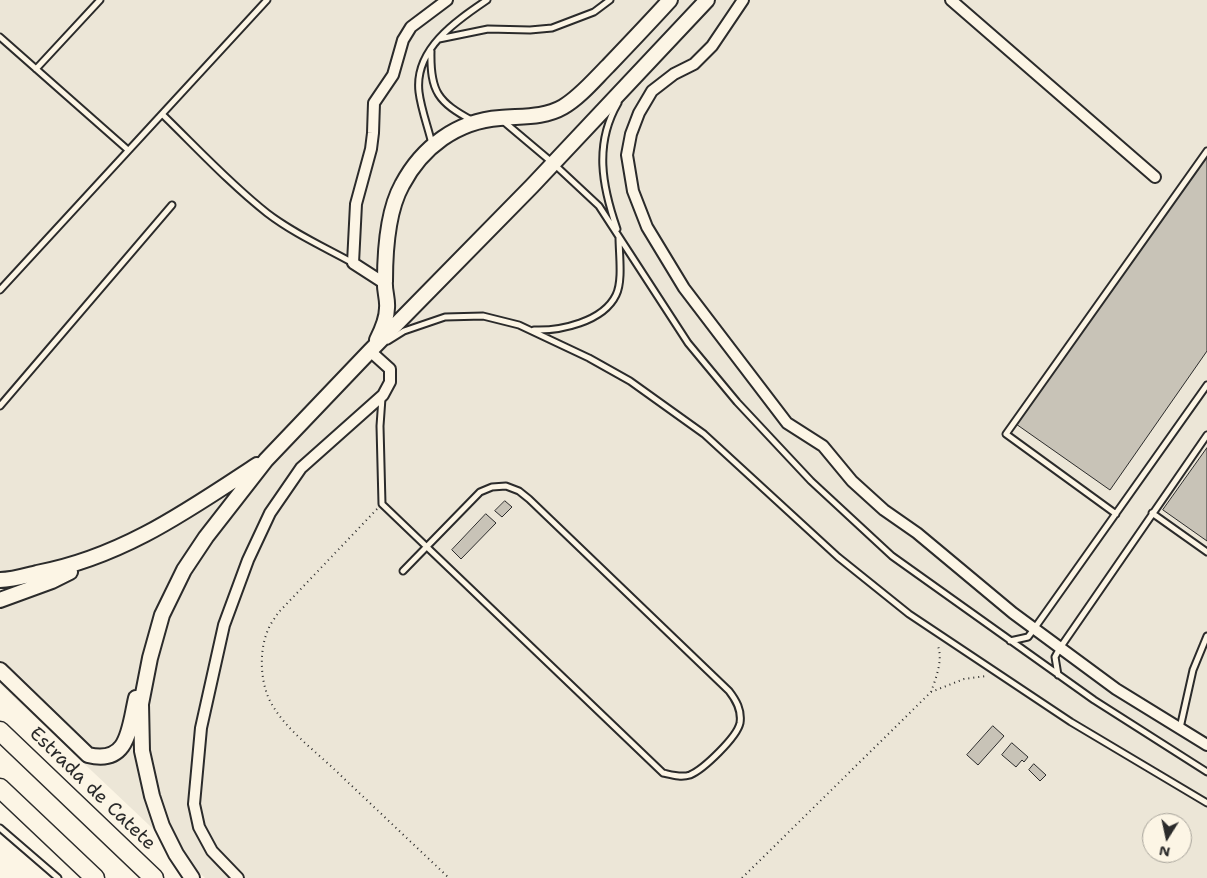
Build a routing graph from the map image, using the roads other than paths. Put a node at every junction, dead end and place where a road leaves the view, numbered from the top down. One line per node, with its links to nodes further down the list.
1 (100, 0): 13 (lane)
2 (267, 0): 15 (lane)
3 (447, 0): 25 (street)
4 (487, 0): 11 (lane)
5 (610, 0): 11 (lane)
6 (670, 0): 16 (street)
7 (707, 0): 14 (street)
8 (742, 0): 44 (street)
9 (951, 0): 22 (street)
10 (0, 37): 13 (lane)
11 (439, 39): 12 (lane)
12 (431, 49): 17 (lane); 18 (lane)
13 (36, 69): 19 (lane)
14 (631, 81): 21 (street); 24 (lane)
15 (162, 114): 19 (lane); 25 (lane)
16 (499, 118): 17 (street); 21 (lane)
17 (474, 122): 18 (street)
18 (432, 148): 26 (street)
19 (128, 150): 27 (lane)
20 (1207, 151): 35 (lane)
21 (554, 164): 24 (lane); 29 (street)
22 (1154, 177)
23 (172, 205): 32 (lane)
24 (619, 236): 28 (lane); 46 (lane)
25 (353, 263): 26 (street)
26 (384, 283): 29 (street)
27 (0, 290)
28 (531, 330): 29 (lane); 55 (lane)
29 (370, 351): 31 (street); 34 (street)
30 (1207, 385): 35 (lane)
31 (383, 395): 37 (lane); 61 (street)
32 (0, 406)
33 (1207, 435): 36 (lane)
34 (266, 460): 39 (street); 43 (street)
35 (1116, 514): 44 (lane)
36 (1152, 514): 38 (lane); 47 (lane)
37 (426, 546): 37 (lane); 40 (lane)
38 (1207, 552)
39 (99, 556): 41 (street); 42 (street)
40 (403, 571)
41 (0, 580)
42 (0, 600)
43 (162, 614): 48 (street); 60 (street)
44 (1034, 629): 46 (lane); 47 (street)
45 (1207, 636): 50 (lane)
46 (1010, 641): 49 (lane)
47 (1060, 648): 49 (lane); 50 (street)
48 (0, 670)
49 (1058, 675): 53 (lane)
50 (1180, 728): 52 (street)
51 (0, 731): 59 (highway, Estrada de Catete)
52 (1207, 745)
53 (1207, 772)
54 (0, 788): 58 (highway)
55 (1207, 803)
56 (0, 828): 57 (lane)
57 (58, 878)
58 (95, 878)
59 (154, 878)
60 (192, 878)
61 (238, 878)

